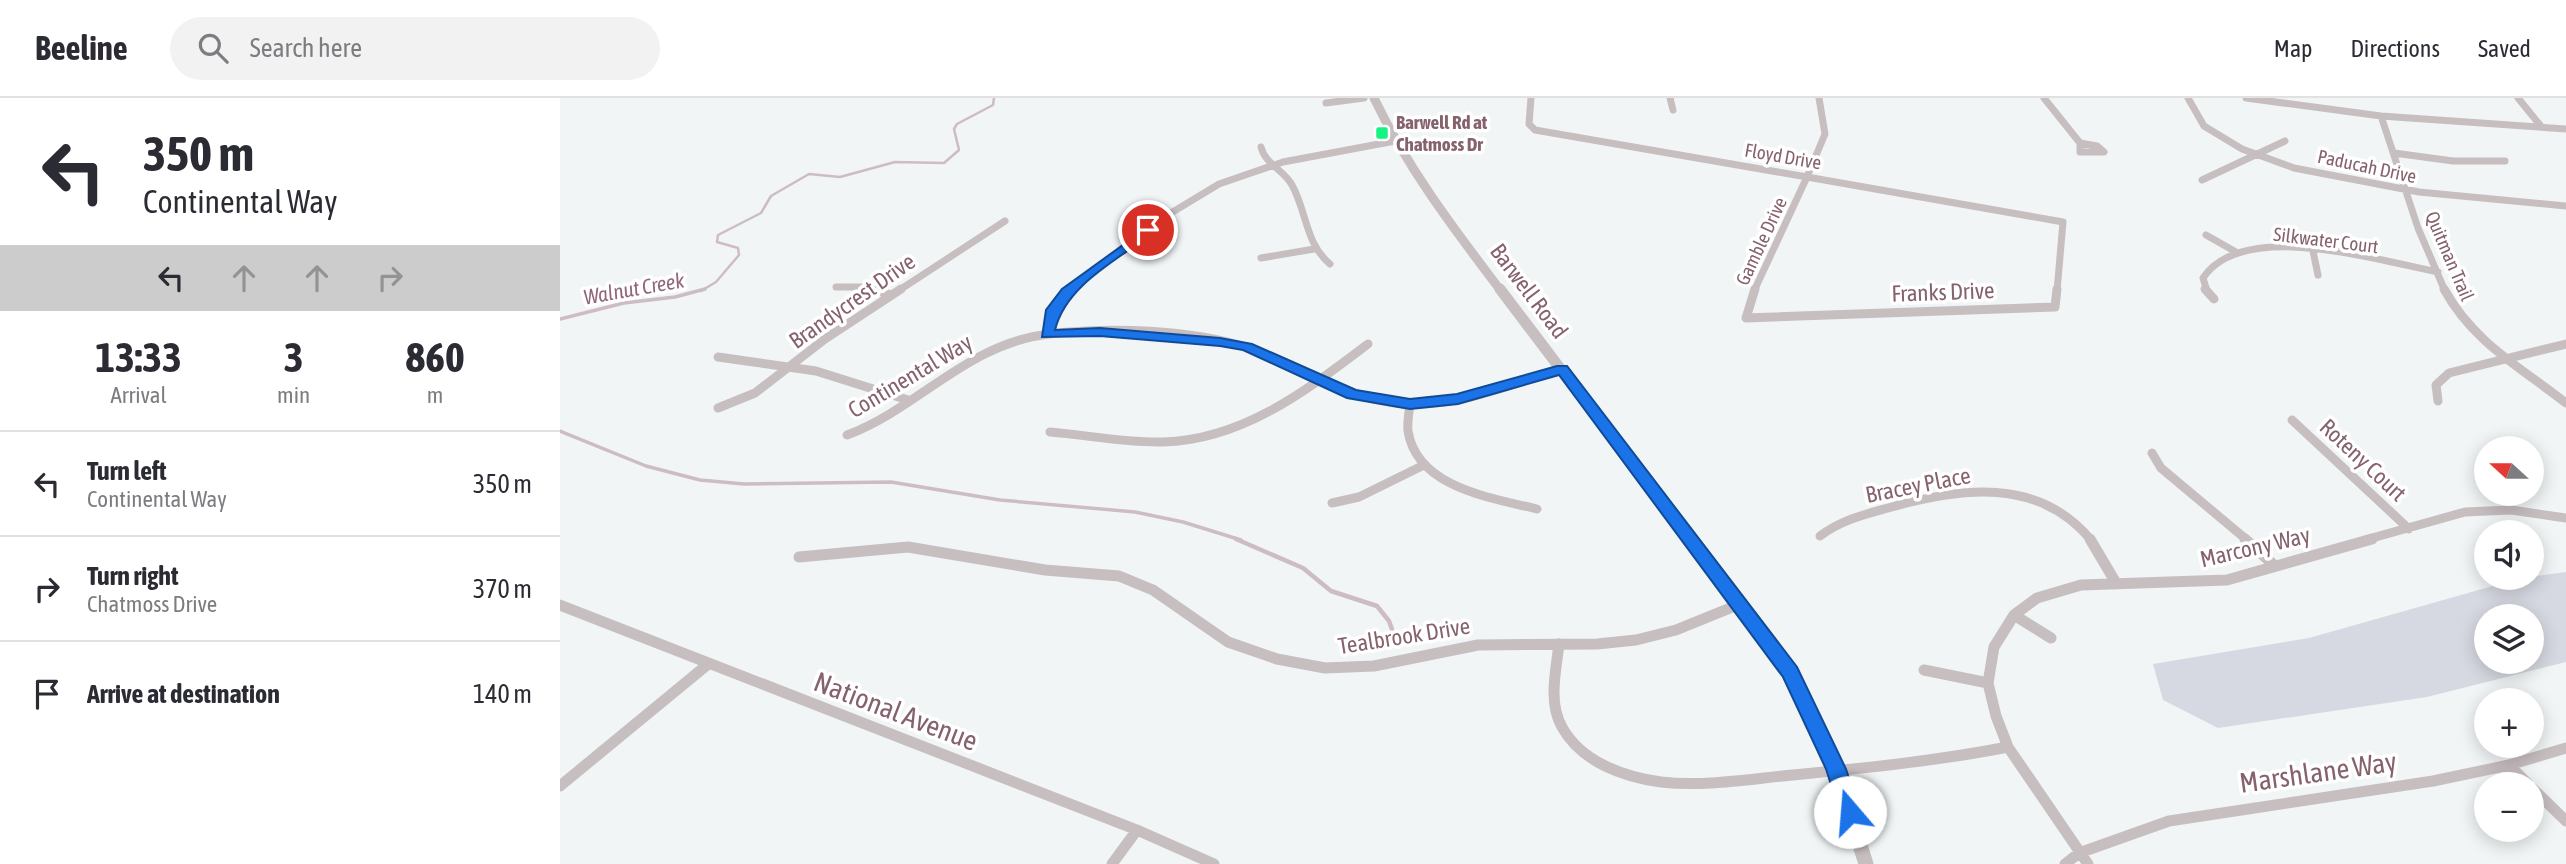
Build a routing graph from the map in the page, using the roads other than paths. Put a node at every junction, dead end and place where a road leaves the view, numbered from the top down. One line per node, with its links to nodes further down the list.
1 (1364, 98): 11 (street)
2 (1374, 98): 16 (street, Barwell Road)
3 (1531, 98): 24 (street, Floyd Drive)
4 (1671, 98): 12 (street)
5 (1819, 98): 24 (street, Gamble Drive)
6 (2043, 98): 18 (street)
7 (2188, 98): 20 (street, Paducah Drive)
8 (2246, 98): 10 (street)
9 (2518, 98): 14 (street)
10 (2296, 102): 13 (street)
11 (1326, 103)
12 (1673, 110)
13 (2381, 116): 14 (street); 21 (street, Quitman Trail)
14 (2540, 125): 15 (street)
15 (2566, 129)
16 (1395, 141): 23 (street); 48 (street, Barwell Road)
17 (2285, 141): 20 (street)
18 (2080, 143): 18 (street)
19 (1261, 147): 23 (street)
20 (2255, 153): 25 (street); 26 (street, Paducah Drive)
21 (2394, 153): 22 (street); 26 (street, Quitman Trail)
22 (2505, 161)
23 (1274, 164): 31 (street); 42 (street)
24 (1808, 176): 29 (street, Floyd Drive); 41 (street, Gamble Drive)
25 (2202, 180)
26 (2406, 191): 27 (street, Paducah Drive); 36 (street, Quitman Trail)
27 (2566, 206)
28 (1005, 221): 39 (street, Brandycrest Drive)
29 (2062, 222): 41 (street, Franks Drive)
30 (2206, 235): 33 (street)
31 (1314, 249): 34 (street); 35 (street)
32 (2313, 251): 33 (street, Silkwater Court); 36 (street, Silkwater Court); 37 (street)
33 (2236, 252): 40 (street, Silkwater Court)
34 (1261, 258)
35 (1330, 264)
36 (2438, 272): 46 (street, Quitman Trail)
37 (2318, 275)
38 (836, 287): 39 (street)
39 (892, 295): 47 (street, Brandycrest Drive)
40 (2214, 299)
41 (1746, 318)
42 (1047, 334): 49 (street, Continental Way); 50 (street, Continental Way)
43 (1368, 344): 49 (street)
44 (2566, 344): 46 (street)
45 (718, 356): 47 (street)
46 (2508, 359): 51 (street); 52 (street, Quitman Trail)
47 (790, 368): 50 (street); 54 (street, Brandycrest Drive)
48 (1562, 369): 53 (street, Continental Way); 68 (street, Barwell Road)
49 (1321, 380): 53 (street, Continental Way); 56 (street)
50 (908, 400): 57 (street, Continental Way)
51 (2438, 401)
52 (2566, 403)
53 (1410, 404): 59 (street)
54 (718, 408)
55 (2292, 420): 63 (street, Roteny Court)
56 (1050, 432)
57 (847, 435)
58 (2152, 453): 66 (street)
59 (1424, 466): 60 (street); 61 (street)
60 (1332, 503)
61 (1537, 509)
62 (2566, 518): 63 (street, Marcony Way)
63 (2409, 529): 66 (street, Marcony Way)
64 (1820, 537): 67 (street, Bracey Place)
65 (799, 556): 72 (street, Tealbrook Drive)
66 (2275, 566): 67 (street, Marcony Way)
67 (2116, 583): 70 (street, Marcony Way)
68 (1740, 604): 72 (street, Tealbrook Drive); 79 (street, Barwell Road)
69 (560, 605): 73 (street, National Avenue)
70 (2014, 615): 71 (street); 75 (street, Marcony Way)
71 (2051, 638)
72 (1559, 644): 79 (street)
73 (707, 664): 81 (street); 84 (street, National Avenue)
74 (1924, 670): 75 (street)
75 (1988, 683): 76 (street, Marcony Way)
76 (2008, 747): 79 (street); 85 (street, Marcony Way)
77 (2566, 748): 78 (street, Marshlane Way)
78 (2509, 765): 80 (street); 85 (street, Marshlane Way)
79 (1836, 769): 88 (street, Barwell Road)
80 (2516, 772)
81 (560, 786)
82 (2544, 800): 83 (street)
83 (2566, 821)
84 (1137, 830): 86 (street); 87 (street, National Avenue)
85 (2079, 853): 89 (street, Marshlane Way); 90 (street, Marcony Way)
86 (1112, 864)
87 (1214, 864)
88 (1866, 864)
89 (2065, 864)
90 (2088, 864)

